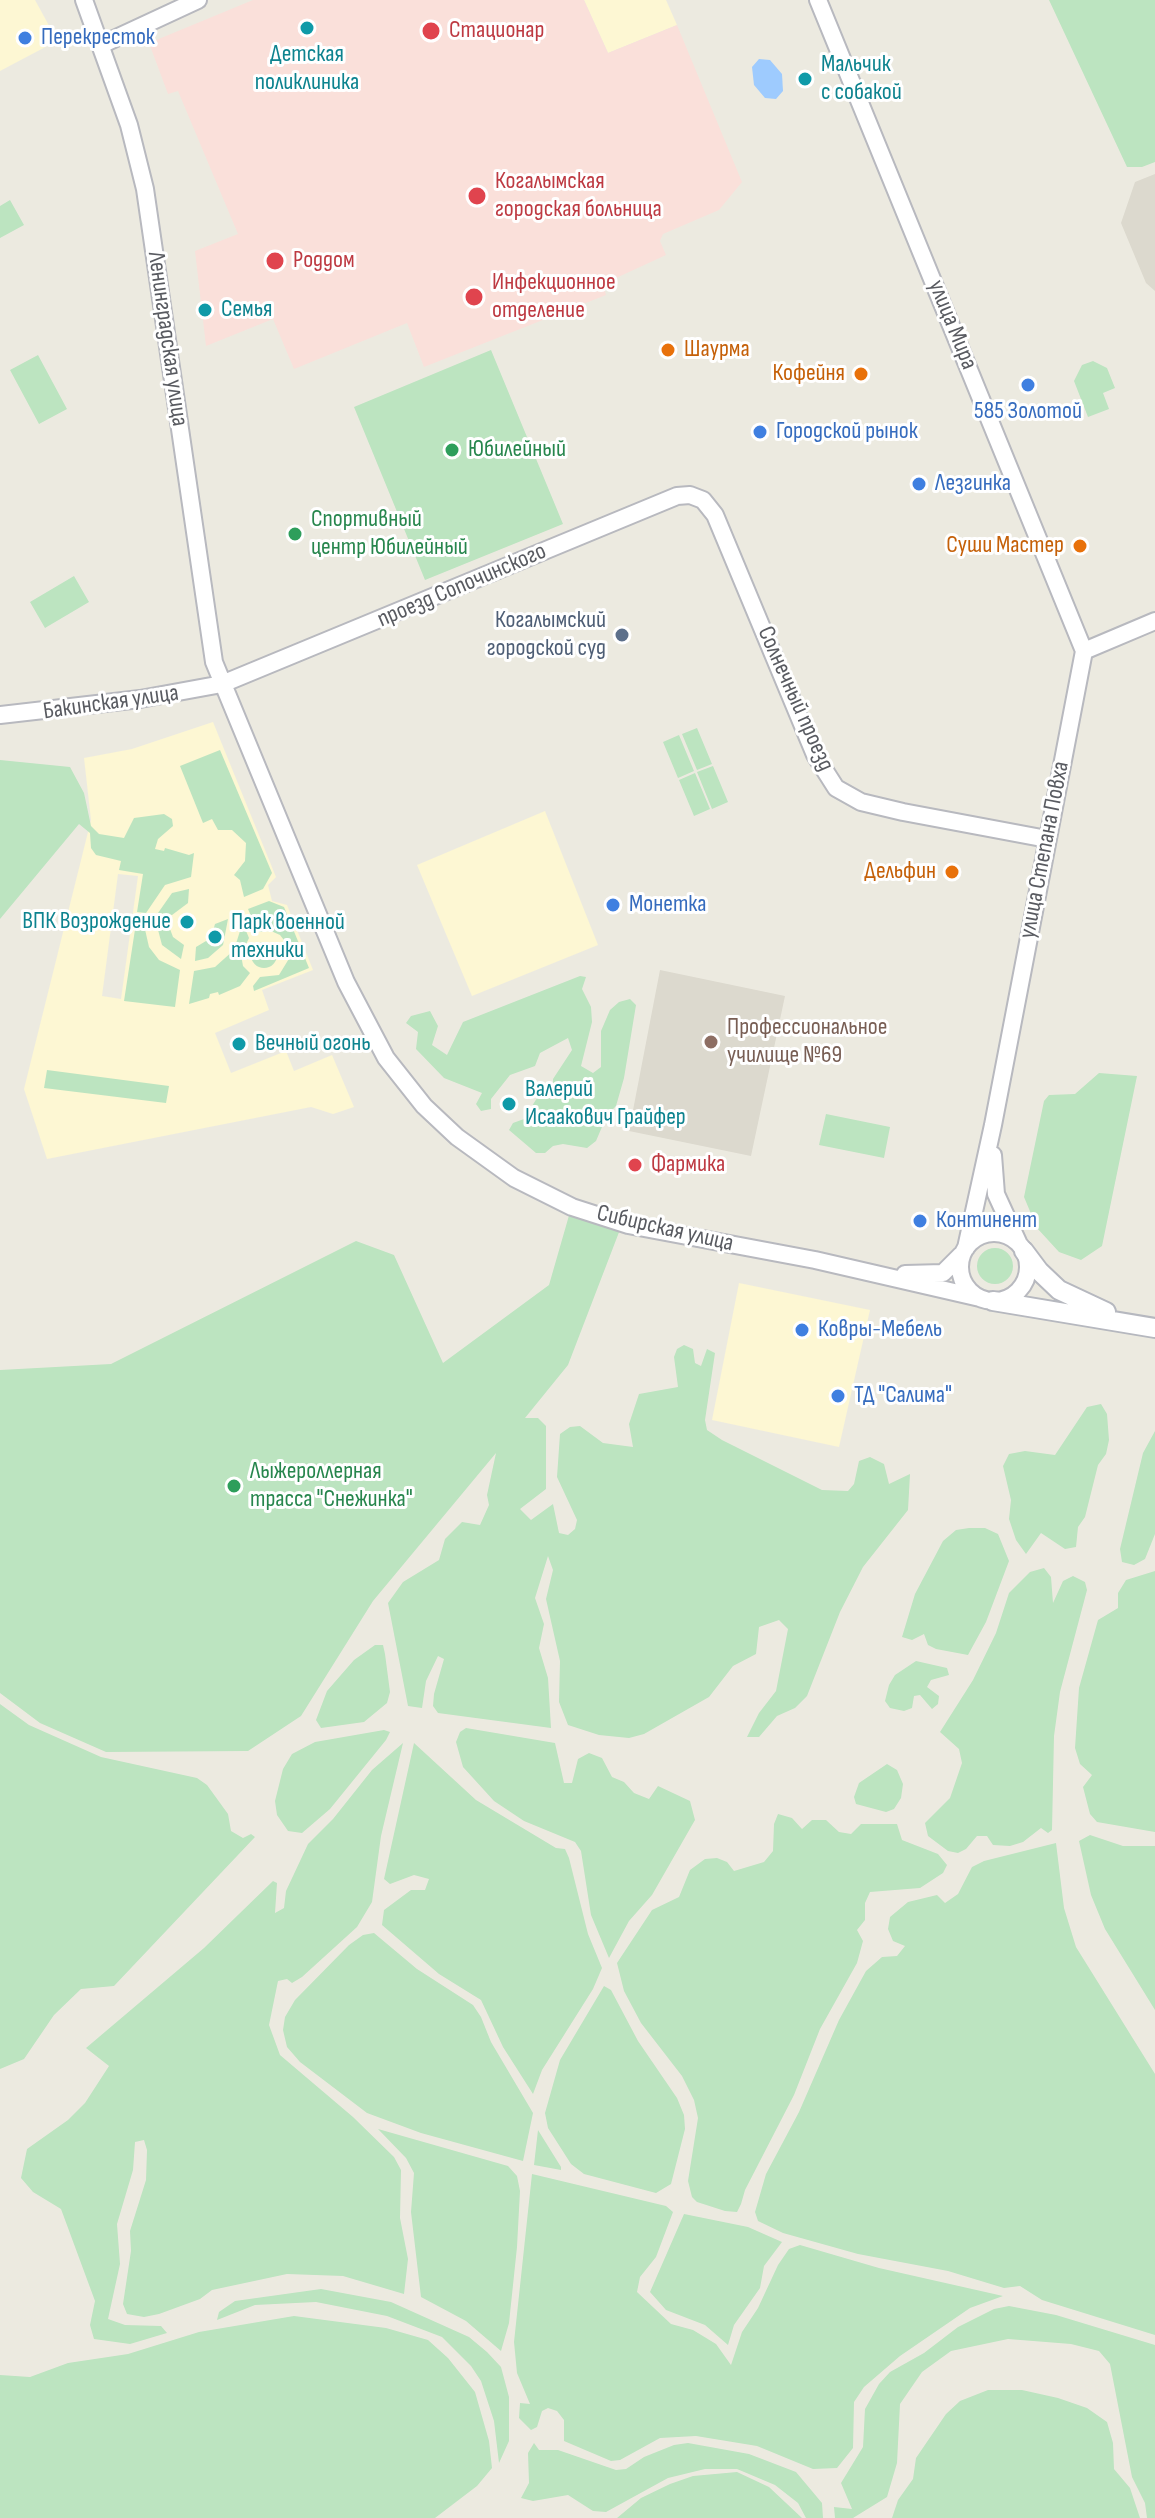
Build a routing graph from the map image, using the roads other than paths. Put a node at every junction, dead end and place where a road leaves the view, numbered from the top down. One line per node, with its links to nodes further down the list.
1 (84, 0): 4 (street, Ленинградская улица)
2 (198, 0): 4 (street)
3 (818, 0): 7 (street, улица Мира)
4 (101, 45): 8 (street, Ленинградская улица)
5 (703, 500): 8 (street, проезд Сопочинского); 10 (street, Солнечный проезд)
6 (1155, 621): 7 (street)
7 (1084, 651): 10 (street, улица Степана Повха)
8 (222, 684): 9 (street, Бакинская улица); 14 (street, Сибирская улица)
9 (0, 715)
10 (1047, 839): 11 (street, улица Степана Повха)
11 (993, 1125): 12 (street, улица Степана Повха); 13 (street, улица Степана Повха)
12 (1022, 1247): 13 (street); 15 (street); 16 (main road)
13 (964, 1250): 14 (street, Сибирская улица); 15 (street)
14 (832, 1264): 15 (street, Сибирская улица)
15 (987, 1300): 16 (main road)
16 (1154, 1328)

